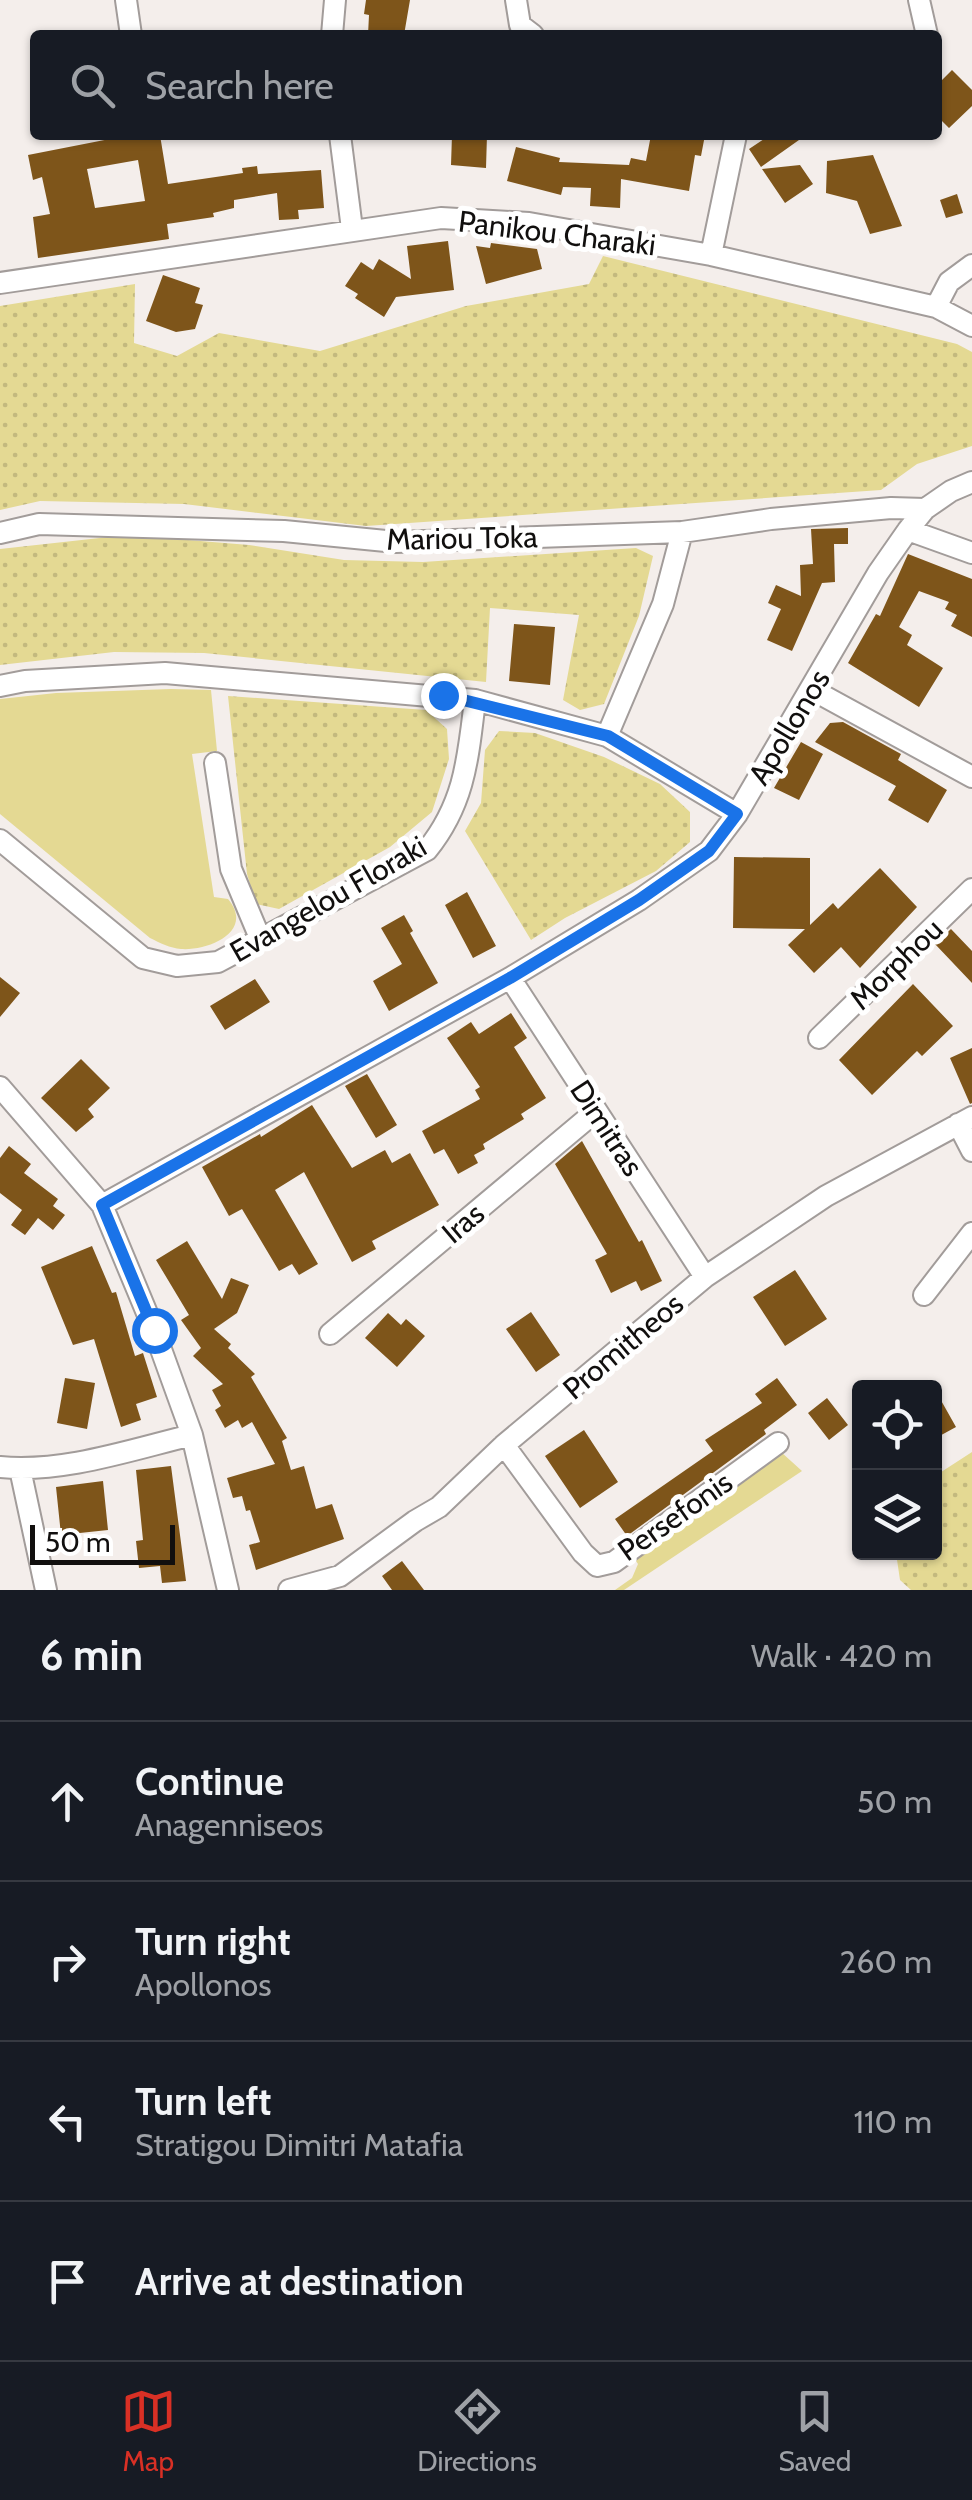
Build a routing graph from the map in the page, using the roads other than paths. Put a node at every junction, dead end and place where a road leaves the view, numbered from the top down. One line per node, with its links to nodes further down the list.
1 (126, 0): 5 (street)
2 (335, 0): 6 (street)
3 (516, 0): 7 (street)
4 (919, 0): 8 (street)
5 (130, 30)
6 (332, 30)
7 (526, 30)
8 (926, 30)
9 (341, 140): 11 (street)
10 (735, 140): 12 (street)
11 (352, 229): 12 (street, Panikou Charaki); 14 (street, Panikou Charaki)
12 (711, 255): 15 (street, Panikou Charaki)
13 (972, 266): 15 (street)
14 (0, 284)
15 (936, 307): 16 (street, Panikou Charaki)
16 (972, 326)
17 (972, 482): 18 (street, Apollonos)
18 (924, 510): 19 (street, Apollonos); 20 (street, Mariou Toka)
19 (908, 530): 22 (street); 24 (street, Apollonos)
20 (682, 532): 21 (street, Mariou Toka); 26 (street)
21 (0, 533)
22 (972, 553)
23 (0, 686): 25 (street)
24 (812, 689): 28 (street); 29 (street, Apollonos)
25 (474, 700): 26 (street); 32 (street, Evangelou Floraki)
26 (608, 736): 29 (street)
27 (214, 763): 32 (street)
28 (972, 777)
29 (737, 814): 33 (street, Apollonos)
30 (0, 840): 32 (street, Evangelou Floraki)
31 (972, 889): 34 (street, Morphou)
32 (260, 938)
33 (510, 978): 36 (street, Dimitras); 39 (street, Apollonos)
34 (819, 1038)
35 (0, 1087): 39 (street)
36 (595, 1112): 41 (street, Dimitras); 43 (street, Iras)
37 (965, 1120): 38 (street); 41 (street, Promitheos)
38 (972, 1151)
39 (102, 1205): 44 (street)
40 (972, 1234): 42 (street)
41 (705, 1277): 46 (street, Promitheos)
42 (924, 1294)
43 (330, 1334)
44 (192, 1435): 47 (street); 49 (street)
45 (778, 1443): 46 (street, Persefonis)
46 (504, 1445): 50 (street, Promitheos)
47 (10, 1468): 48 (street)
48 (46, 1590)
49 (228, 1590)
50 (289, 1590)

